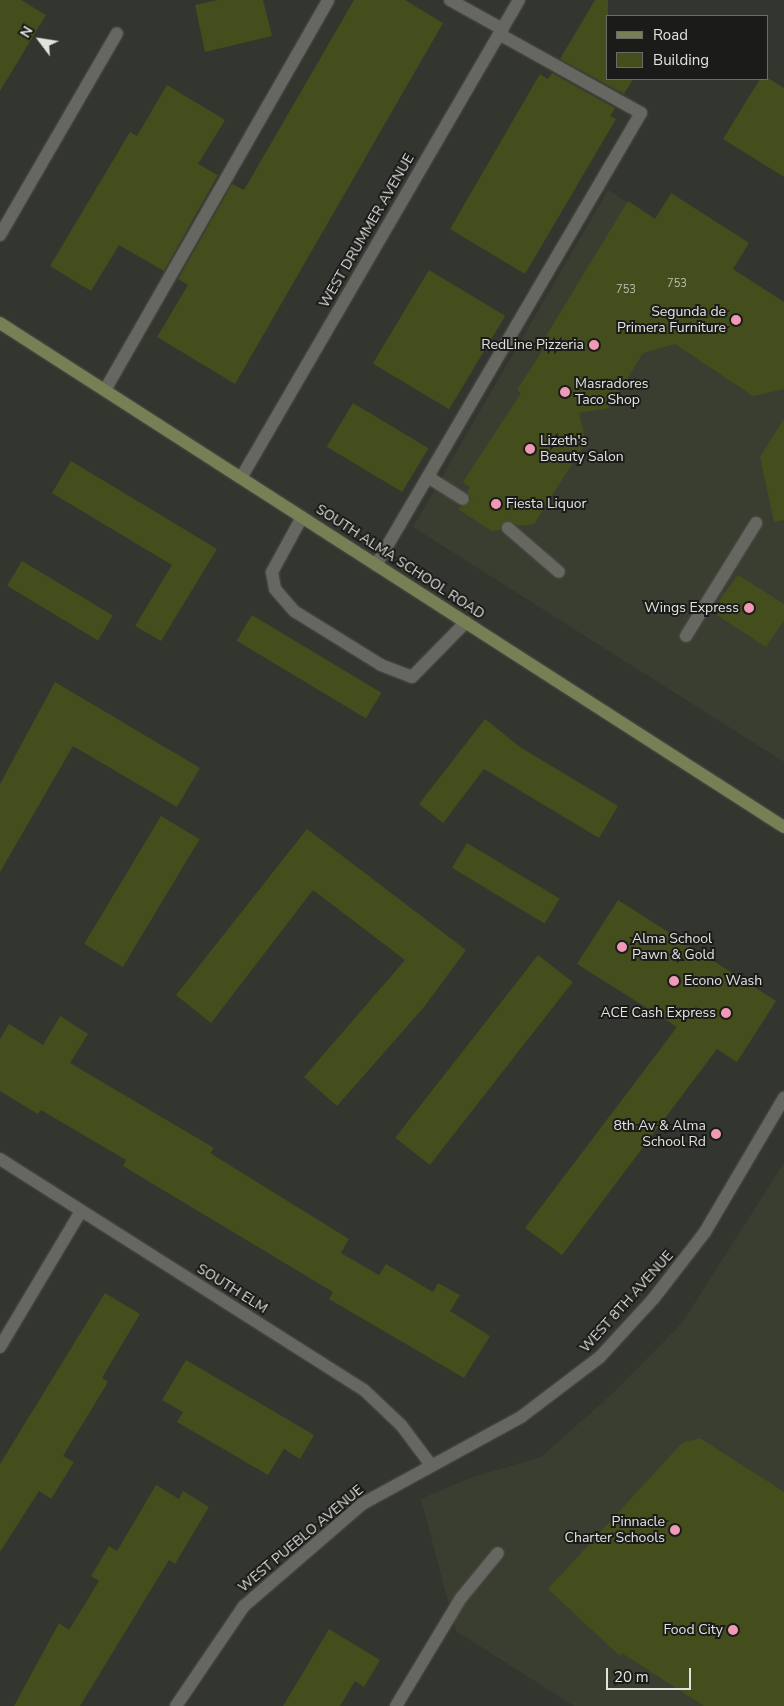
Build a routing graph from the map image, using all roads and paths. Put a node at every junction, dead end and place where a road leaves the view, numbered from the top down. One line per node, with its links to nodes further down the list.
1 (328, 0): 8 (street)
2 (450, 0): 4 (street)
3 (519, 0): 4 (street, WEST DRUMMER AVENUE)
4 (501, 31): 9 (street); 10 (street, WEST DRUMMER AVENUE)
5 (116, 33): 6 (street)
6 (0, 235)
7 (0, 323): 8 (main road, SOUTH ALMA SCHOOL ROAD)
8 (105, 390): 10 (main road, SOUTH ALMA SCHOOL ROAD)
9 (428, 477): 11 (street); 15 (street)
10 (241, 478): 12 (main road, SOUTH ALMA SCHOOL ROAD)
11 (463, 499)
12 (302, 517): 15 (main road, SOUTH ALMA SCHOOL ROAD); 17 (street)
13 (756, 523): 18 (street)
14 (508, 528): 16 (street)
15 (376, 565): 17 (main road, SOUTH ALMA SCHOOL ROAD)
16 (559, 572)
17 (466, 622): 19 (main road, SOUTH ALMA SCHOOL ROAD)
18 (686, 636)
19 (784, 827)
20 (784, 1098): 24 (street, WEST 8TH AVENUE)
21 (0, 1159): 22 (street, SOUTH ELM)
22 (81, 1211): 23 (street); 24 (street, SOUTH ELM)
23 (0, 1347)
24 (431, 1465): 26 (street, WEST PUEBLO AVENUE)
25 (498, 1553): 27 (street)
26 (176, 1706)
27 (396, 1706)

